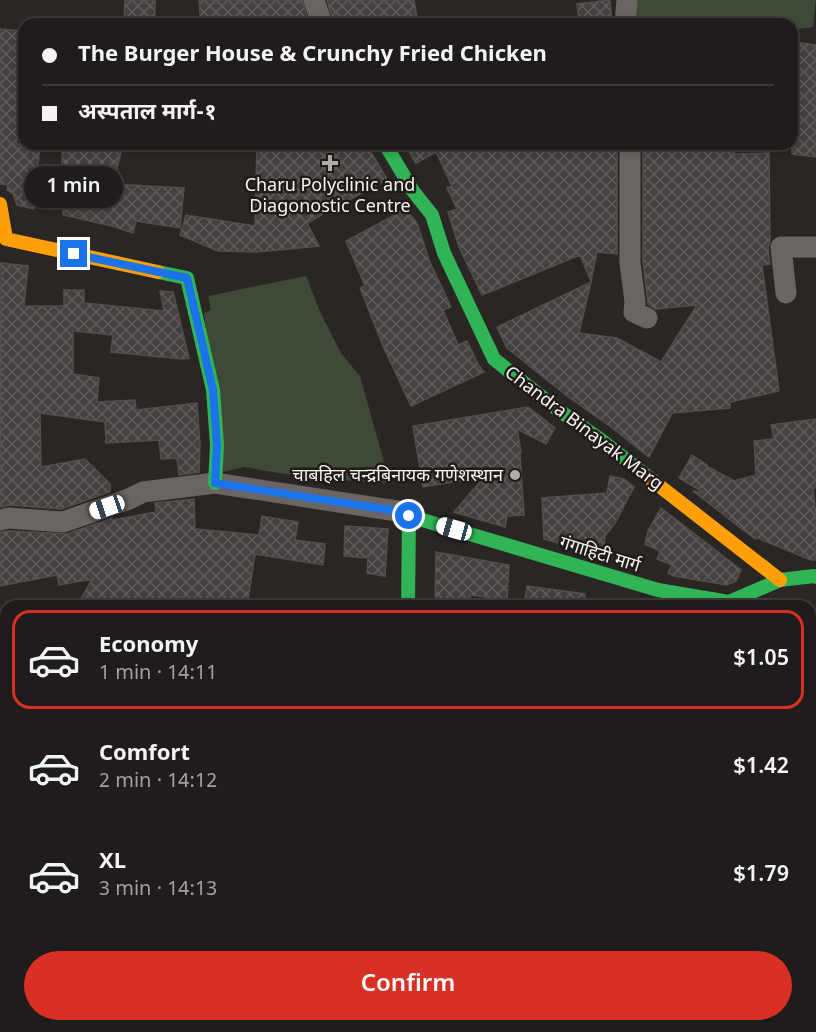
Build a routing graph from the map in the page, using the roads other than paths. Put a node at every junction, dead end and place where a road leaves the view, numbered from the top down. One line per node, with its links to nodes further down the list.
1 (314, 0): 3 (street)
2 (627, 0): 4 (street)
3 (320, 18)
4 (626, 18)
5 (389, 150): 15 (street, Chandra Binayak Marg)
6 (630, 150): 10 (street)
7 (0, 204): 11 (street)
8 (816, 247): 9 (street)
9 (786, 293)
10 (647, 318)
11 (215, 483): 12 (street); 13 (street)
12 (409, 516): 16 (street); 17 (street, गंगाहिटी मार्ग)
13 (0, 520)
14 (816, 577): 15 (street)
15 (780, 580): 18 (street, गंगाहिटी मार्ग)
16 (408, 600)
17 (717, 600)
18 (734, 600)

